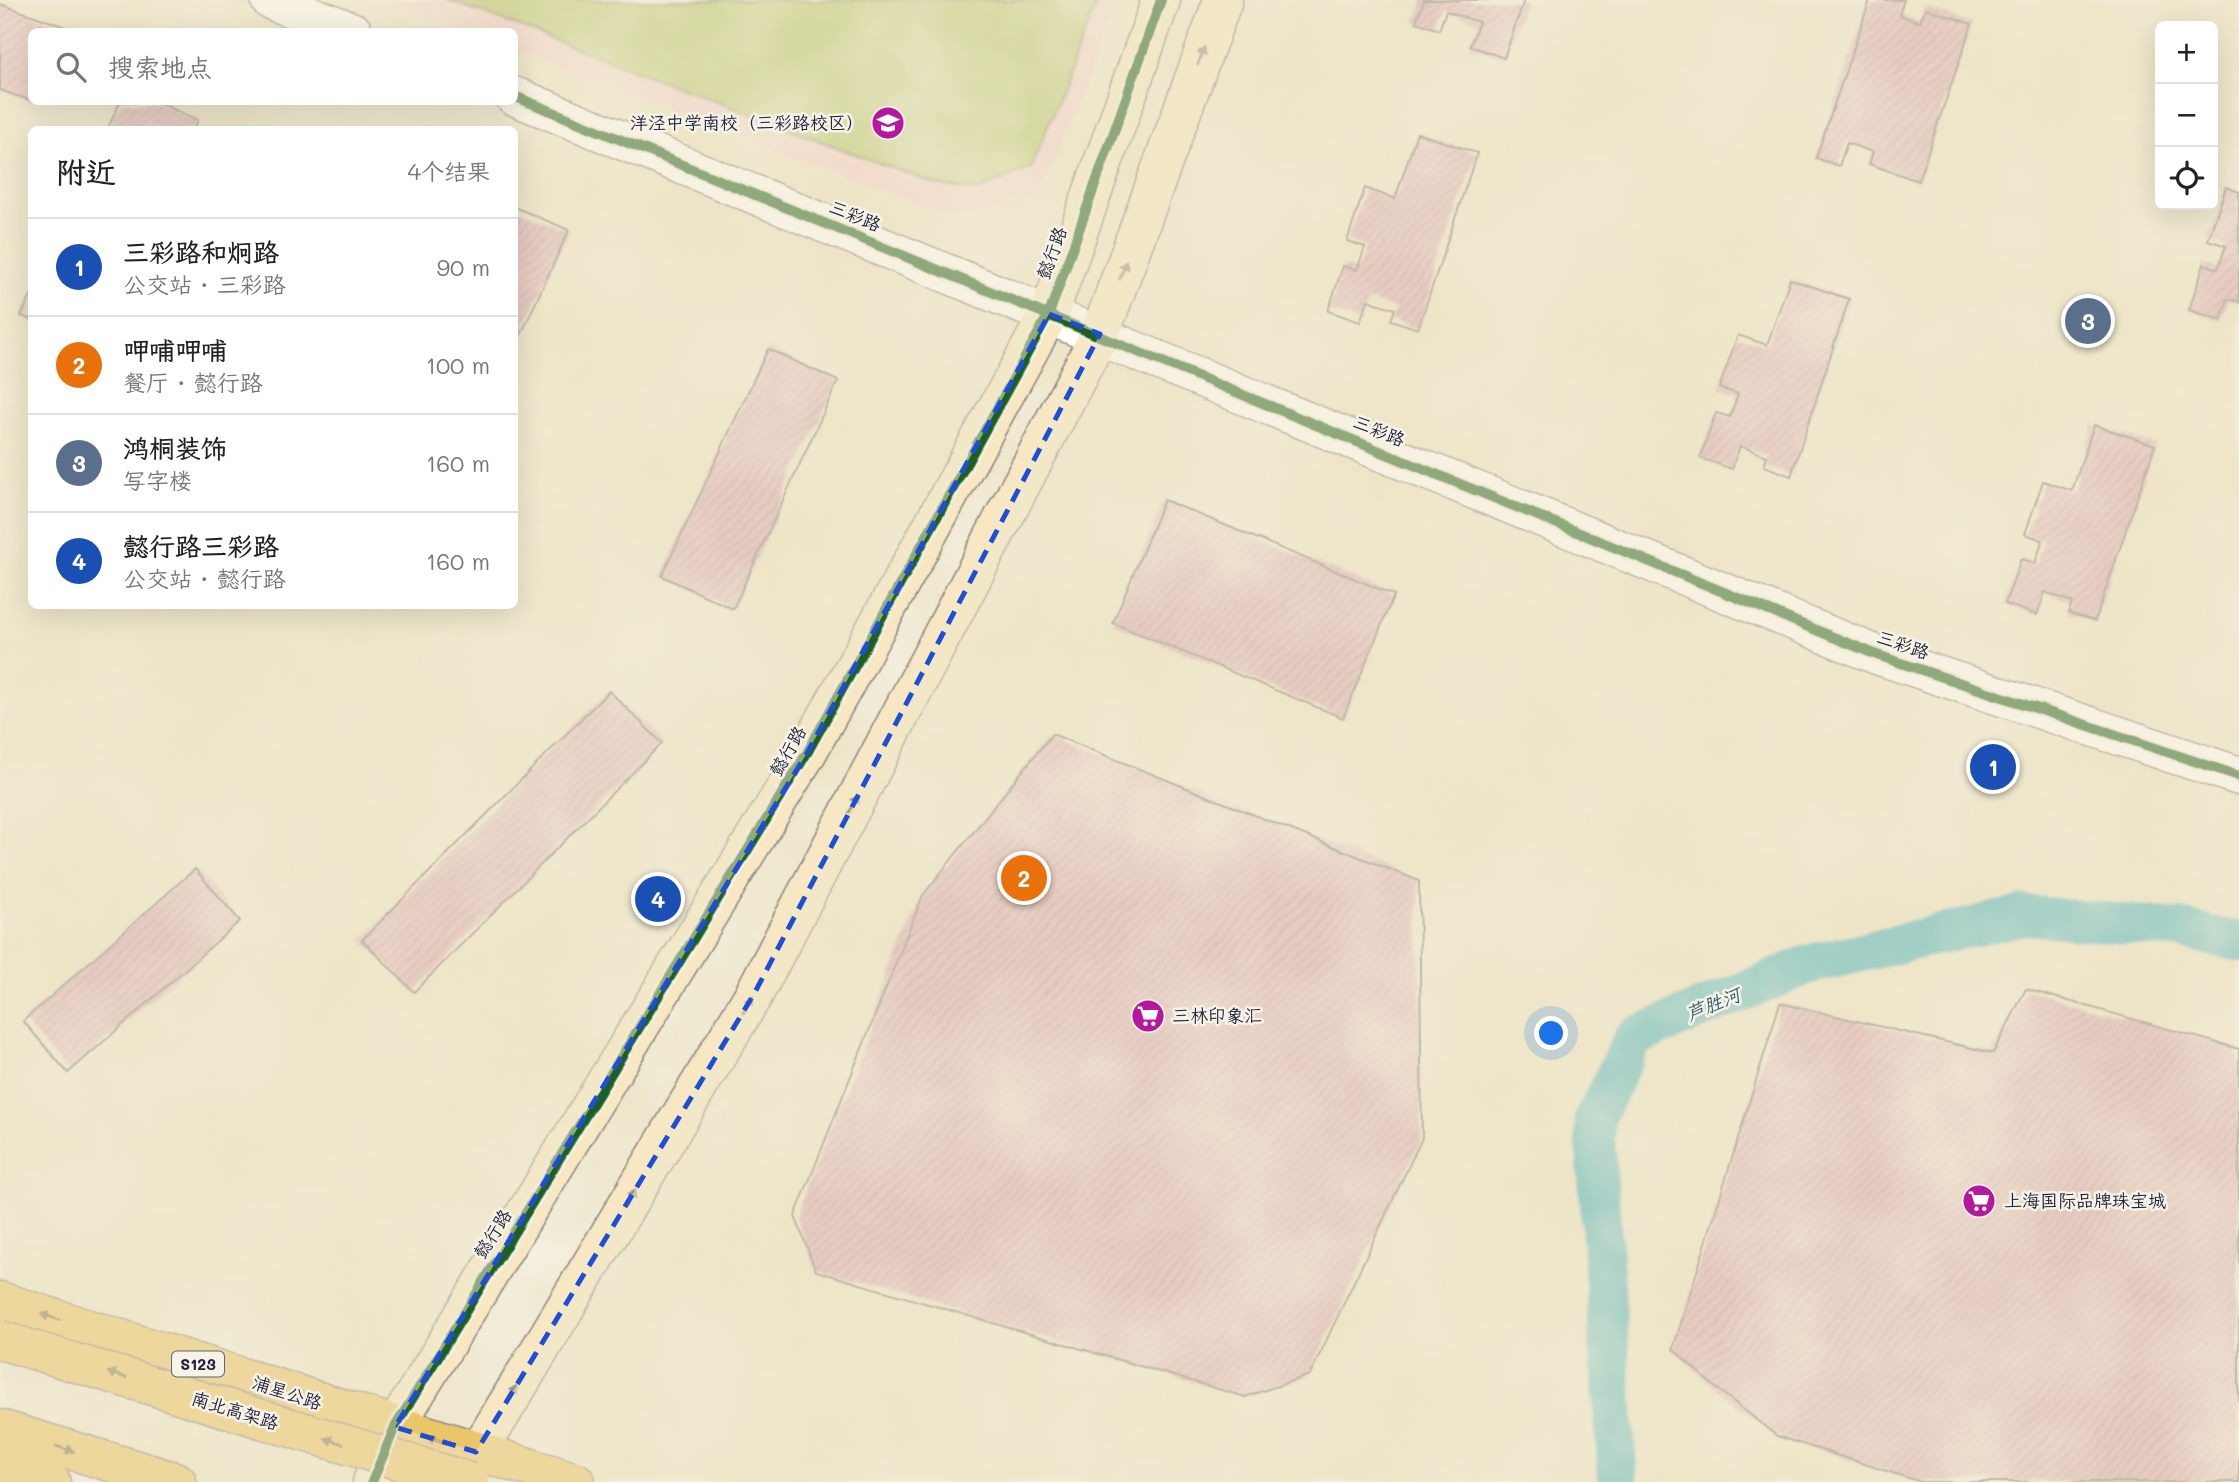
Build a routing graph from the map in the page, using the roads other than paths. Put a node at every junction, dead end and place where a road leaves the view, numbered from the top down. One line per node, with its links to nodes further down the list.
1 (270, 0): 4 (street)
2 (1161, 0): 6 (street, 懿行路)
3 (1223, 0): 7 (street, one-way to 3)
4 (343, 28)
5 (518, 98): 6 (street, 三彩路)
6 (1049, 314): 7 (street, 三彩路); 11 (street, 懿行路)
7 (1100, 334): 8 (street, 三彩路); 14 (street, one-way to 7)
8 (2239, 776)
9 (0, 1301): 11 (main road, 浦星公路 / S123, one-way to 9)
10 (0, 1340): 14 (main road, 南北高架路, one-way to 10, bridge)
11 (395, 1427): 14 (main road, 浦星公路 / S123, one-way to 11); 17 (street, 懿行路)
12 (0, 1429): 16 (main road, one-way to 16)
13 (0, 1467): 15 (main road)
14 (469, 1472): 18 (main road, 浦星公路 / S123)
15 (51, 1482)
16 (177, 1482)
17 (372, 1482)
18 (576, 1482)

